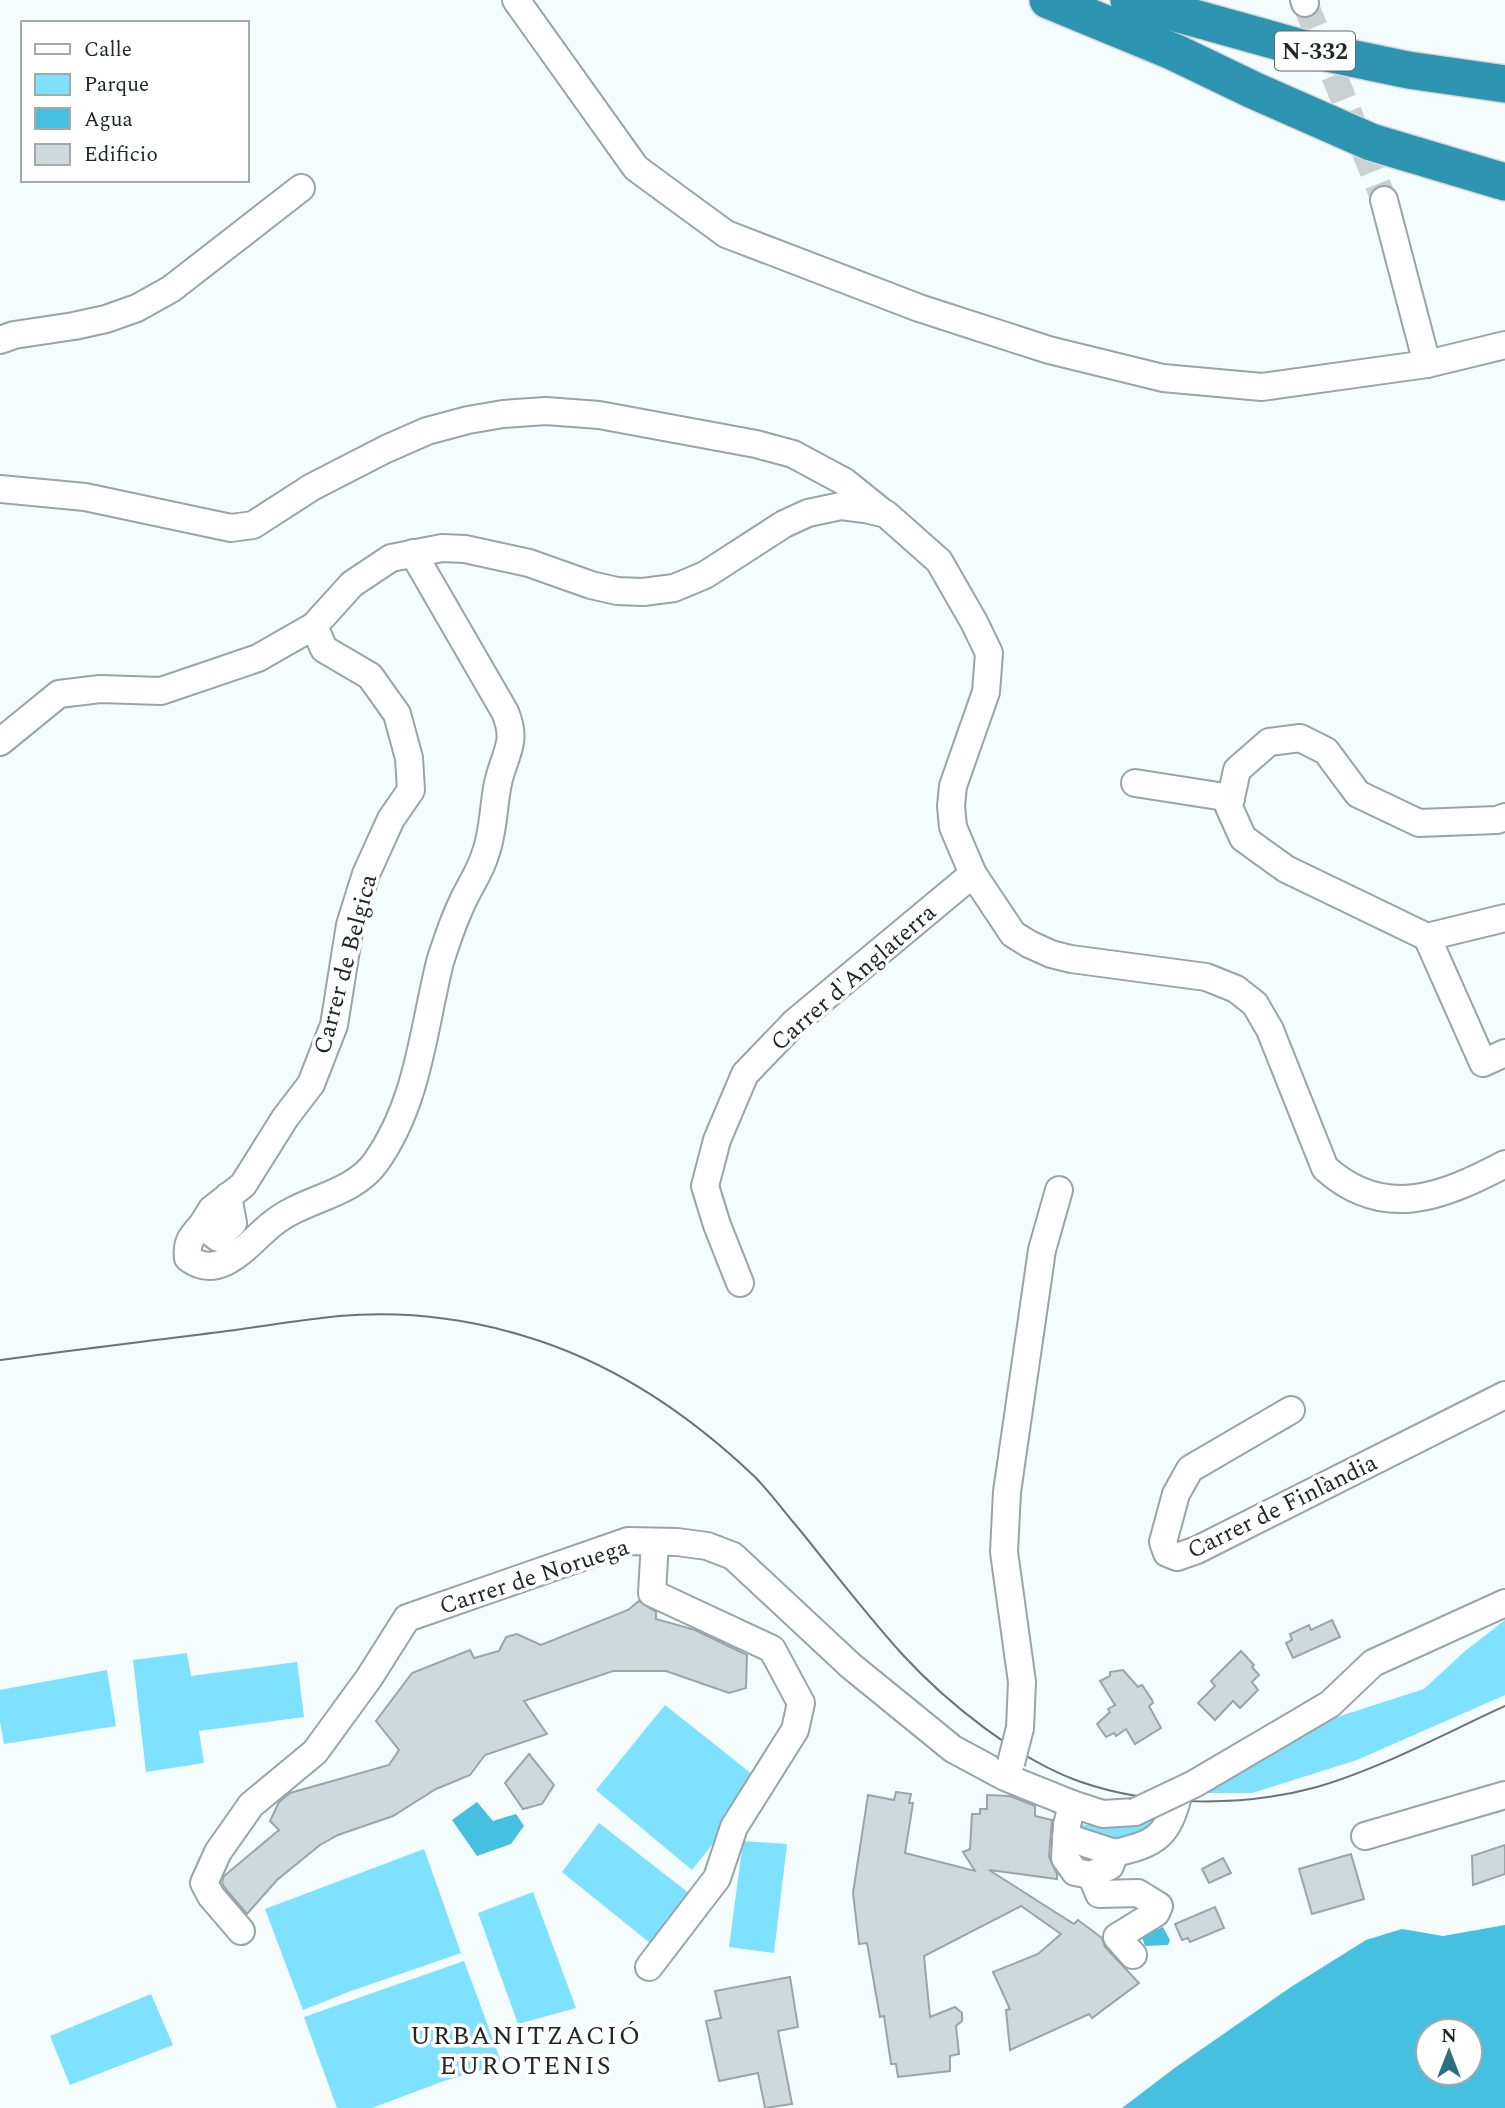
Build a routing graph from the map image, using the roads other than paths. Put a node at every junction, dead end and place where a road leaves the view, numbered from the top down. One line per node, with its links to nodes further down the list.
1 (516, 0): 10 (street)
2 (1048, 0): 5 (highway)
3 (1129, 0): 4 (highway, N-332)
4 (1505, 84)
5 (1505, 182)
6 (300, 188): 8 (street)
7 (1384, 200): 10 (street)
8 (0, 340)
9 (1505, 345): 10 (street)
10 (1427, 364)
11 (0, 489): 12 (street)
12 (886, 514): 13 (street); 19 (street)
13 (414, 553): 14 (street); 14 (street, Carrer de Belgica)
14 (314, 626): 15 (street)
15 (0, 742)
16 (1135, 783): 17 (street)
17 (1231, 797): 18 (street); 21 (street)
18 (1505, 817)
19 (973, 874): 23 (street); 25 (street, Carrer d'Anglaterra)
20 (1505, 918): 21 (street)
21 (1427, 937): 22 (street)
22 (1505, 1053)
23 (1505, 1164)
24 (1059, 1190): 30 (street, bridge)
25 (740, 1283)
26 (1505, 1395): 27 (street, Carrer de Finlàndia)
27 (1291, 1410)
28 (655, 1542): 30 (street, Carrer de Noruega); 38 (street, Carrer de Noruega); 40 (street)
29 (1505, 1603): 31 (street)
30 (1008, 1770): 33 (street, Carrer de Noruega)
31 (1186, 1788): 33 (street, Carrer de Noruega, bridge); 36 (street)
32 (1505, 1795): 34 (street)
33 (1072, 1804): 35 (street)
34 (1365, 1836)
35 (1066, 1837): 36 (street); 37 (street)
36 (1115, 1853): 37 (street)
37 (1091, 1875): 39 (street)
38 (240, 1931)
39 (1133, 1955)
40 (649, 1967)

